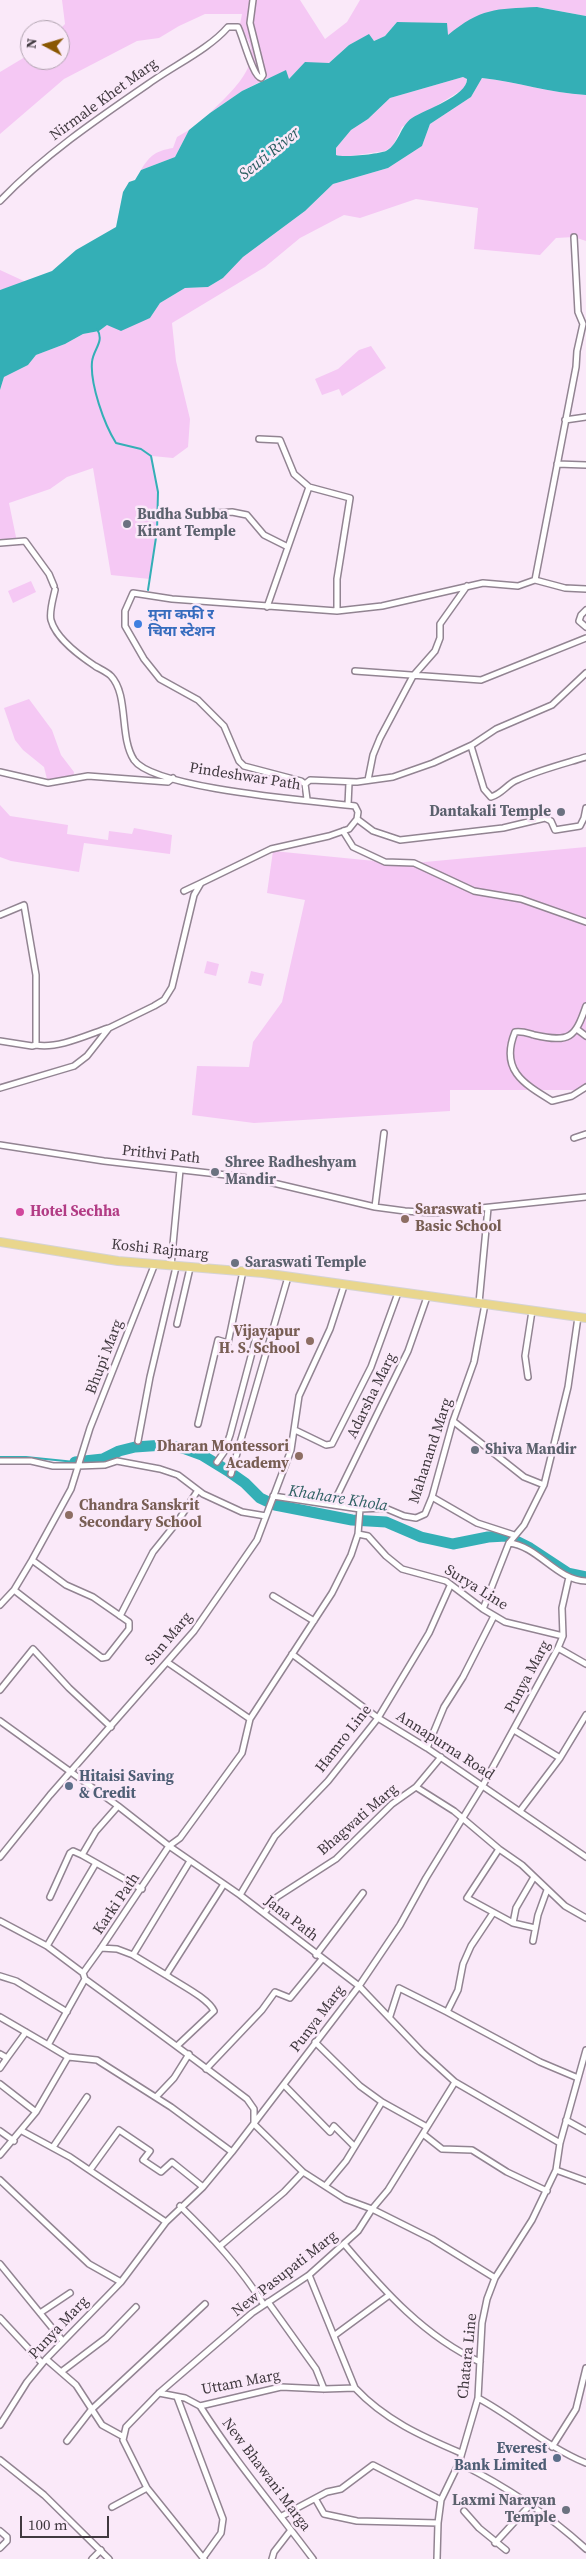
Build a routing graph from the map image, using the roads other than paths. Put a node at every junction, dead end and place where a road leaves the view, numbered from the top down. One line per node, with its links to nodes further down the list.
1 (252, 0): 2 (street, Nirmale Khet Marg)
2 (0, 201)
3 (574, 237): 5 (street)
4 (586, 417): 5 (street)
5 (565, 420): 7 (street)
6 (259, 438): 9 (street)
7 (558, 464): 8 (street); 13 (street)
8 (586, 465)
9 (309, 488): 12 (street); 18 (street)
10 (201, 514): 12 (street)
11 (0, 543): 27 (street, Pindeshwar Path)
12 (288, 547): 16 (street)
13 (536, 580): 14 (street); 15 (street)
14 (468, 586): 18 (street); 23 (street)
15 (586, 589)
16 (267, 607): 18 (street); 30 (street)
17 (586, 610): 19 (street)
18 (337, 611)
19 (586, 627)
20 (586, 638): 23 (street)
21 (355, 672): 23 (street)
22 (586, 674): 24 (street)
23 (413, 676): 28 (street)
24 (471, 746): 25 (street); 28 (street)
25 (586, 757)
26 (0, 772): 27 (street)
27 (173, 778): 31 (street, Pindeshwar Path)
28 (368, 780): 29 (street)
29 (349, 783): 30 (street); 32 (street)
30 (305, 784): 31 (street)
31 (307, 799): 32 (street, Pindeshwar Path)
32 (348, 805): 34 (street)
33 (586, 808): 34 (street)
34 (357, 820): 35 (street)
35 (343, 831): 36 (street); 39 (street)
36 (201, 883): 37 (street); 41 (street)
37 (184, 891)
38 (0, 915): 45 (street)
39 (586, 922)
40 (586, 1006): 42 (street)
41 (109, 1028): 45 (street); 47 (street)
42 (578, 1030): 43 (street); 46 (street)
43 (586, 1036)
44 (0, 1041): 45 (street)
45 (36, 1045)
46 (586, 1087)
47 (0, 1088)
48 (384, 1133): 54 (street)
49 (586, 1134): 50 (street)
50 (574, 1138)
51 (0, 1145): 52 (street, Prithvi Path)
52 (180, 1170): 54 (street, Prithvi Path); 58 (street)
53 (586, 1197): 55 (street, Prithvi Path)
54 (374, 1208): 55 (street, Prithvi Path)
55 (488, 1208): 65 (street, Mahanand Marg)
56 (0, 1242): 57 (main road, Koshi Rajmarg)
57 (154, 1266): 58 (main road, Koshi Rajmarg); 77 (street, Bhupi Marg)
58 (174, 1267): 59 (main road, Koshi Rajmarg); 74 (street)
59 (190, 1268): 60 (main road, Koshi Rajmarg); 68 (street)
60 (243, 1271): 61 (main road, Koshi Rajmarg); 72 (street)
61 (288, 1277): 62 (main road, Koshi Rajmarg); 69 (street)
62 (344, 1286): 63 (main road, Koshi Rajmarg); 73 (street)
63 (398, 1293): 64 (main road, Koshi Rajmarg); 73 (street)
64 (426, 1297): 65 (main road, Koshi Rajmarg); 83 (street, Adarsha Marg)
65 (482, 1304): 66 (main road, Koshi Rajmarg); 71 (street, Mahanand Marg)
66 (532, 1311): 67 (main road, Koshi Rajmarg); 70 (street)
67 (582, 1318): 79 (street)
68 (178, 1324)
69 (272, 1334): 76 (street); 78 (street)
70 (528, 1377)
71 (453, 1421): 79 (street); 82 (street, Mahanand Marg)
72 (198, 1424)
73 (295, 1430): 81 (street)
74 (138, 1441)
75 (0, 1462): 77 (street)
76 (217, 1462)
77 (78, 1466): 80 (street); 88 (street, Bhupi Marg)
78 (231, 1474)
79 (544, 1485): 87 (street)
80 (198, 1490): 85 (street); 96 (street)
81 (272, 1498): 83 (street, Mahanand Marg); 85 (street, Sun Marg)
82 (432, 1498): 84 (street, Mahanand Marg); 87 (street)
83 (333, 1504): 84 (street, Mahanand Marg)
84 (360, 1509): 86 (street, Karki Path)
85 (266, 1516): 102 (street, Sun Marg)
86 (358, 1534): 91 (street, Surya Line); 98 (street, Karki Path)
87 (511, 1539): 89 (street); 95 (street)
88 (32, 1560): 92 (street, Bhupi Marg); 96 (street)
89 (568, 1577): 90 (street); 99 (street, Punya Marg)
90 (586, 1581)
91 (450, 1586): 95 (street, Surya Line); 106 (street, Hamro Line)
92 (14, 1590): 94 (street, Bhupi Marg); 96 (street)
93 (273, 1596): 98 (street)
94 (0, 1605)
95 (483, 1609): 97 (street, Surya Line)
96 (120, 1616)
97 (494, 1616): 99 (street, Surya Line); 111 (street)
98 (314, 1621): 101 (street, Karki Path)
99 (563, 1636): 100 (street, Punya Marg)
100 (558, 1648): 103 (street); 110 (street, Punya Marg)
101 (292, 1654): 106 (street, Annapurna Road); 107 (street, Karki Path)
102 (168, 1662): 107 (street); 109 (street, Sun Marg)
103 (586, 1664)
104 (0, 1690): 109 (street)
105 (586, 1715): 113 (street)
106 (378, 1718): 111 (street, Annapurna Road); 132 (street, Hamro Line)
107 (250, 1719): 120 (street, Karki Path)
108 (0, 1721): 114 (street, Jana Path)
109 (111, 1727): 114 (street, Sun Marg)
110 (514, 1730): 113 (street); 115 (street, Punya Marg)
111 (427, 1748): 112 (street, Annapurna Road)
112 (441, 1758): 115 (street, Annapurna Road); 116 (street, Bhagwati Marg)
113 (560, 1758): 118 (street)
114 (71, 1772): 117 (street, Jana Path); 124 (street, Sun Marg)
115 (483, 1785): 118 (street, Annapurna Road); 119 (street, Punya Marg)
116 (416, 1787): 119 (street); 134 (street, Bhagwati Marg)
117 (118, 1806): 120 (street, Jana Path); 122 (street)
118 (520, 1810): 123 (street, Annapurna Road)
119 (463, 1819): 121 (street); 150 (street, Punya Marg)
120 (169, 1846): 125 (street, Jana Path); 129 (street, Karki Path)
121 (499, 1849): 127 (street); 135 (street)
122 (82, 1855): 126 (street); 133 (street)
123 (586, 1856)
124 (0, 1858)
125 (190, 1861): 128 (street, Jana Path); 143 (street)
126 (96, 1863): 129 (street); 141 (street)
127 (534, 1877): 130 (street); 138 (street)
128 (224, 1884): 132 (street, Jana Path); 147 (street)
129 (142, 1889): 142 (street, Karki Path)
130 (546, 1890): 136 (street); 139 (street)
131 (363, 1893): 144 (street)
132 (240, 1895): 134 (street, Jana Path)
133 (50, 1897)
134 (264, 1913): 144 (street, Jana Path)
135 (493, 1913): 138 (street); 152 (street)
136 (586, 1918)
137 (0, 1921): 141 (street)
138 (513, 1923): 139 (street)
139 (535, 1928): 140 (street)
140 (533, 1941)
141 (47, 1946): 146 (street)
142 (102, 1948): 143 (street); 146 (street, Karki Path)
143 (133, 1955): 147 (street)
144 (316, 1955): 145 (street, Jana Path)
145 (322, 1959): 150 (street, Jana Path); 165 (street)
146 (82, 1973): 149 (street)
147 (166, 1975): 158 (street)
148 (0, 1976): 151 (street)
149 (85, 1979): 151 (street); 158 (street)
150 (359, 1986): 153 (street, Jana Path); 156 (street, Punya Marg)
151 (68, 2012): 157 (street)
152 (448, 2012): 153 (street); 166 (street)
153 (390, 2016): 167 (street, Jana Path)
154 (0, 2017): 155 (street)
155 (26, 2032): 157 (street); 163 (street)
156 (315, 2042): 169 (street, Punya Marg); 172 (street)
157 (48, 2045): 162 (street)
158 (178, 2045): 161 (street)
159 (586, 2050): 166 (street, Chatara Line)
160 (0, 2054): 163 (street)
161 (189, 2054): 165 (street); 171 (street)
162 (68, 2057): 171 (street); 173 (street)
163 (6, 2058): 164 (street)
164 (0, 2068)
165 (206, 2069): 175 (street)
166 (578, 2078): 174 (street, Chatara Line)
167 (455, 2082): 176 (street, New Pasupati Marg); 182 (street, Jana Path)
168 (0, 2084): 173 (street)
169 (284, 2085): 175 (street, Punya Marg); 183 (street)
170 (87, 2097): 184 (street)
171 (156, 2097): 185 (street)
172 (382, 2102): 176 (street); 183 (street)
173 (36, 2112): 177 (street)
174 (566, 2120): 178 (street); 182 (street, Chatara Line)
175 (254, 2124): 185 (street, Punya Marg); 189 (street)
176 (427, 2127): 180 (street, New Pasupati Marg)
177 (22, 2131): 181 (street); 184 (street)
178 (586, 2131)
179 (0, 2132): 181 (street)
180 (423, 2134): 194 (street); 196 (street, New Pasupati Marg)
181 (14, 2141): 186 (street)
182 (560, 2143): 188 (street, Chatara Line)
183 (354, 2146): 192 (street)
184 (52, 2147): 187 (street)
185 (232, 2152): 193 (street, Punya Marg)
186 (0, 2155)
187 (90, 2170): 193 (street); 197 (street)
188 (556, 2170): 191 (street); 194 (street, Chatara Line)
189 (303, 2172): 192 (street); 199 (street)
190 (0, 2180): 203 (street)
191 (586, 2181)
192 (326, 2185): 196 (street)
193 (203, 2187): 195 (street, Punya Marg)
194 (547, 2191): 202 (street, Chatara Line)
195 (180, 2206): 197 (street, Punya Marg); 199 (street)
196 (372, 2209): 198 (street, New Pasupati Marg); 202 (street)
197 (166, 2222): 203 (street, Punya Marg)
198 (345, 2245): 201 (street, New Pasupati Marg); 205 (street)
199 (220, 2246): 206 (street)
200 (0, 2264): 209 (street)
201 (309, 2275): 206 (street, New Pasupati Marg); 211 (street)
202 (494, 2278): 214 (street, Chatara Line)
203 (121, 2282): 212 (street, Punya Marg)
204 (70, 2293): 209 (street)
205 (388, 2296): 211 (street); 214 (street)
206 (266, 2303): 218 (street); 219 (street, New Pasupati Marg)
207 (205, 2304): 223 (street)
208 (136, 2307): 216 (street)
209 (40, 2313): 212 (street)
210 (0, 2318): 213 (street)
211 (335, 2335): 217 (street)
212 (62, 2340): 213 (street, Punya Marg)
213 (44, 2361): 216 (street); 224 (street, Punya Marg)
214 (480, 2362): 221 (street, Chatara Line)
215 (586, 2368): 227 (street)
216 (61, 2372): 223 (street)
217 (355, 2388): 218 (street, Uttam Marg); 228 (street)
218 (324, 2389): 222 (street, Uttam Marg)
219 (159, 2392): 220 (street, Uttam Marg); 225 (street, New Pasupati Marg)
220 (177, 2396): 222 (street, Uttam Marg); 247 (street)
221 (478, 2398): 227 (street); 228 (street, Chatara Line)
222 (200, 2406): 238 (street, New Bhawani Marga)
223 (91, 2410): 225 (street); 226 (street)
224 (0, 2425)
225 (122, 2436): 232 (street)
226 (67, 2441)
227 (552, 2447): 231 (street)
228 (460, 2453): 230 (street, Chatara Line)
229 (0, 2460): 244 (street)
230 (459, 2463): 234 (street, Chatara Line); 235 (street)
231 (586, 2463)
232 (148, 2488): 236 (street); 247 (street)
233 (316, 2500): 234 (street); 238 (street); 239 (street)
234 (441, 2500): 239 (street, Chatara Line)
235 (530, 2504): 242 (street); 246 (street)
236 (112, 2507)
237 (464, 2510): 242 (street)
238 (282, 2516): 240 (street, New Bhawani Marga)
239 (438, 2523): 252 (street, Chatara Line)
240 (291, 2530): 250 (street); 251 (street, New Bhawani Marga)
241 (0, 2531): 243 (street)
242 (495, 2543): 245 (street)
243 (0, 2548)
244 (101, 2550): 248 (street); 249 (street)
245 (506, 2550)
246 (586, 2550)
247 (203, 2558)
248 (92, 2559)
249 (109, 2559)
250 (272, 2559)
251 (313, 2559)
252 (437, 2559)

